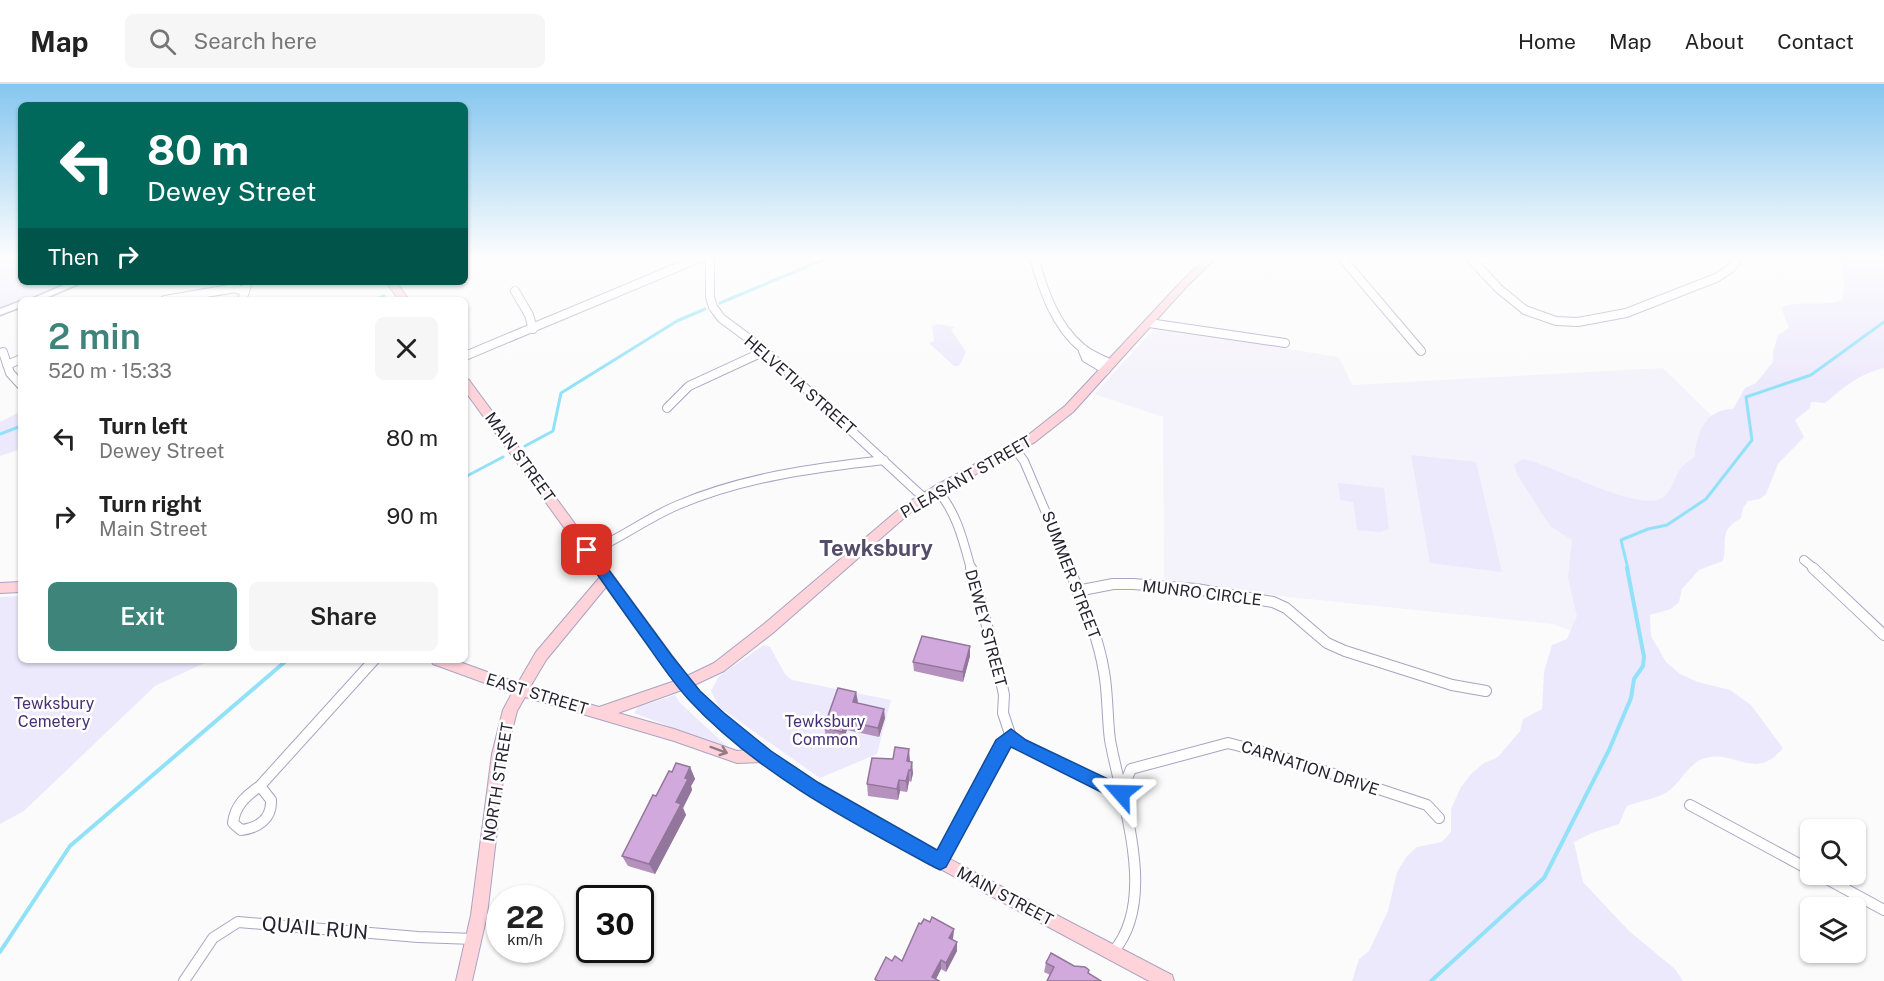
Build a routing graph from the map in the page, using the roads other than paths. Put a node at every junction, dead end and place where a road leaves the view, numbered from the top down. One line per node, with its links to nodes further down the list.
1 (520, 299): 12 (street)
2 (604, 299): 12 (street)
3 (711, 299): 14 (street, HELVETIA STREET)
4 (1048, 299): 20 (street)
5 (1172, 299): 11 (main road, PLEASANT STREET)
6 (1376, 299): 15 (street)
7 (1514, 299): 8 (street)
8 (1659, 299)
9 (18, 305): 10 (street)
10 (0, 312)
11 (1149, 323): 13 (street); 20 (main road, PLEASANT STREET)
12 (533, 329): 17 (street)
13 (1285, 343)
14 (765, 351): 23 (street); 25 (street, HELVETIA STREET)
15 (1420, 351)
16 (3, 352): 19 (street)
17 (468, 355)
18 (18, 360): 19 (street)
19 (7, 365): 21 (street)
20 (1109, 367): 24 (main road, PLEASANT STREET)
21 (18, 382)
22 (468, 387): 28 (main road, MAIN STREET)
23 (667, 408)
24 (1015, 449): 26 (main road, PLEASANT STREET); 33 (street, SUMMER STREET)
25 (884, 460): 27 (street, HELVETIA STREET); 28 (street)
26 (937, 490): 27 (main road, PLEASANT STREET); 41 (street, DEWEY STREET)
27 (924, 498): 37 (main road, PLEASANT STREET)
28 (588, 552): 30 (main road, MAIN STREET)
29 (1804, 560): 34 (street)
30 (607, 577): 37 (main road, MAIN STREET); 38 (main road, NORTH STREET)
31 (18, 586): 32 (main road)
32 (0, 588)
33 (1077, 591): 39 (street, MUNRO CIRCLE); 44 (street, SUMMER STREET)
34 (1884, 635)
35 (371, 663): 43 (street)
36 (446, 663): 38 (main road, EAST STREET)
37 (686, 683): 40 (main road, PLEASANT STREET); 42 (main road, MAIN STREET)
38 (520, 690): 40 (main road, EAST STREET); 51 (main road, NORTH STREET)
39 (1486, 692)
40 (600, 713): 42 (main road, EAST STREET, one-way to 42)
41 (1011, 736): 44 (street); 47 (street)
42 (765, 756): 47 (main road, MAIN STREET)
43 (260, 786): 43 (street)
44 (1121, 793): 46 (street, CARNATION DRIVE); 52 (street, SUMMER STREET)
45 (1690, 805): 48 (street)
46 (1439, 818)
47 (940, 861): 52 (main road, MAIN STREET)
48 (1800, 865)
49 (1838, 885): 50 (street)
50 (1884, 910)
51 (474, 939): 53 (street, QUAIL RUN); 54 (main road, NORTH STREET)
52 (1113, 952): 55 (main road, MAIN STREET)
53 (184, 981)
54 (464, 981)
55 (1166, 981)

